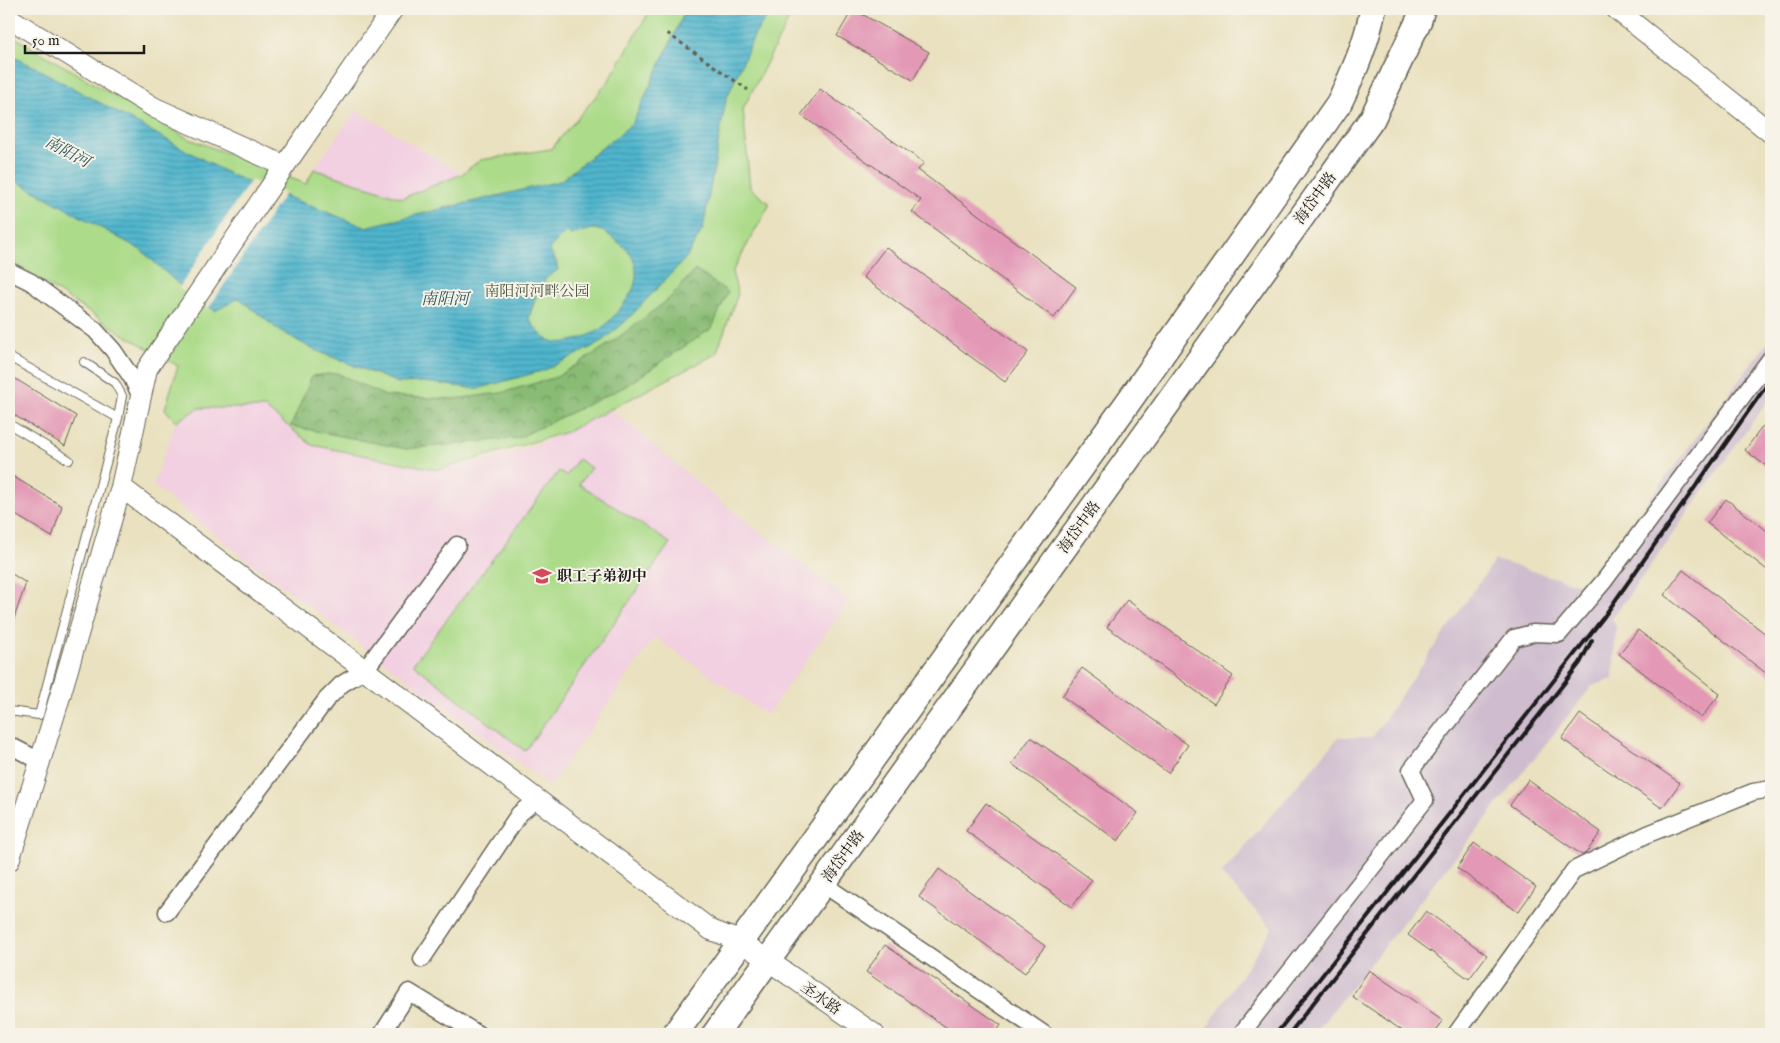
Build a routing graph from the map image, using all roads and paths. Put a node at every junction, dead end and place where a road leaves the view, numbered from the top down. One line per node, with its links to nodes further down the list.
1 (393, 9): 9 (street)
2 (1373, 9): 29 (main road)
3 (1616, 9): 8 (street)
4 (1423, 13): 27 (main road, 海岱中路)
5 (9, 18): 9 (street)
6 (667, 33): 7 (path)
7 (748, 90)
8 (1771, 133)
9 (280, 173): 14 (street)
10 (9, 271): 14 (street)
11 (9, 357): 15 (lane)
12 (1771, 358): 38 (street)
13 (84, 362): 15 (lane)
14 (141, 397): 18 (street)
15 (118, 418): 21 (lane)
16 (9, 424): 17 (lane)
17 (68, 460)
18 (121, 486): 20 (street, 圣水路); 23 (street)
19 (457, 545): 20 (street)
20 (365, 670): 25 (street, 圣水路); 28 (street)
21 (9, 711)
22 (9, 746): 23 (street)
23 (40, 761): 26 (street)
24 (1771, 789): 39 (street)
25 (537, 799): 29 (street, 圣水路); 30 (street)
26 (9, 860)
27 (823, 884): 31 (main road, 海岱中路); 37 (street)
28 (167, 912)
29 (740, 941): 31 (street, 圣水路); 34 (main road)
30 (422, 959)
31 (767, 961): 35 (main road, 海岱中路); 36 (street, 圣水路)
32 (382, 1034): 33 (street)
33 (478, 1034)
34 (675, 1034)
35 (715, 1034)
36 (874, 1034)
37 (1044, 1034)
38 (1241, 1034)
39 (1456, 1034)

